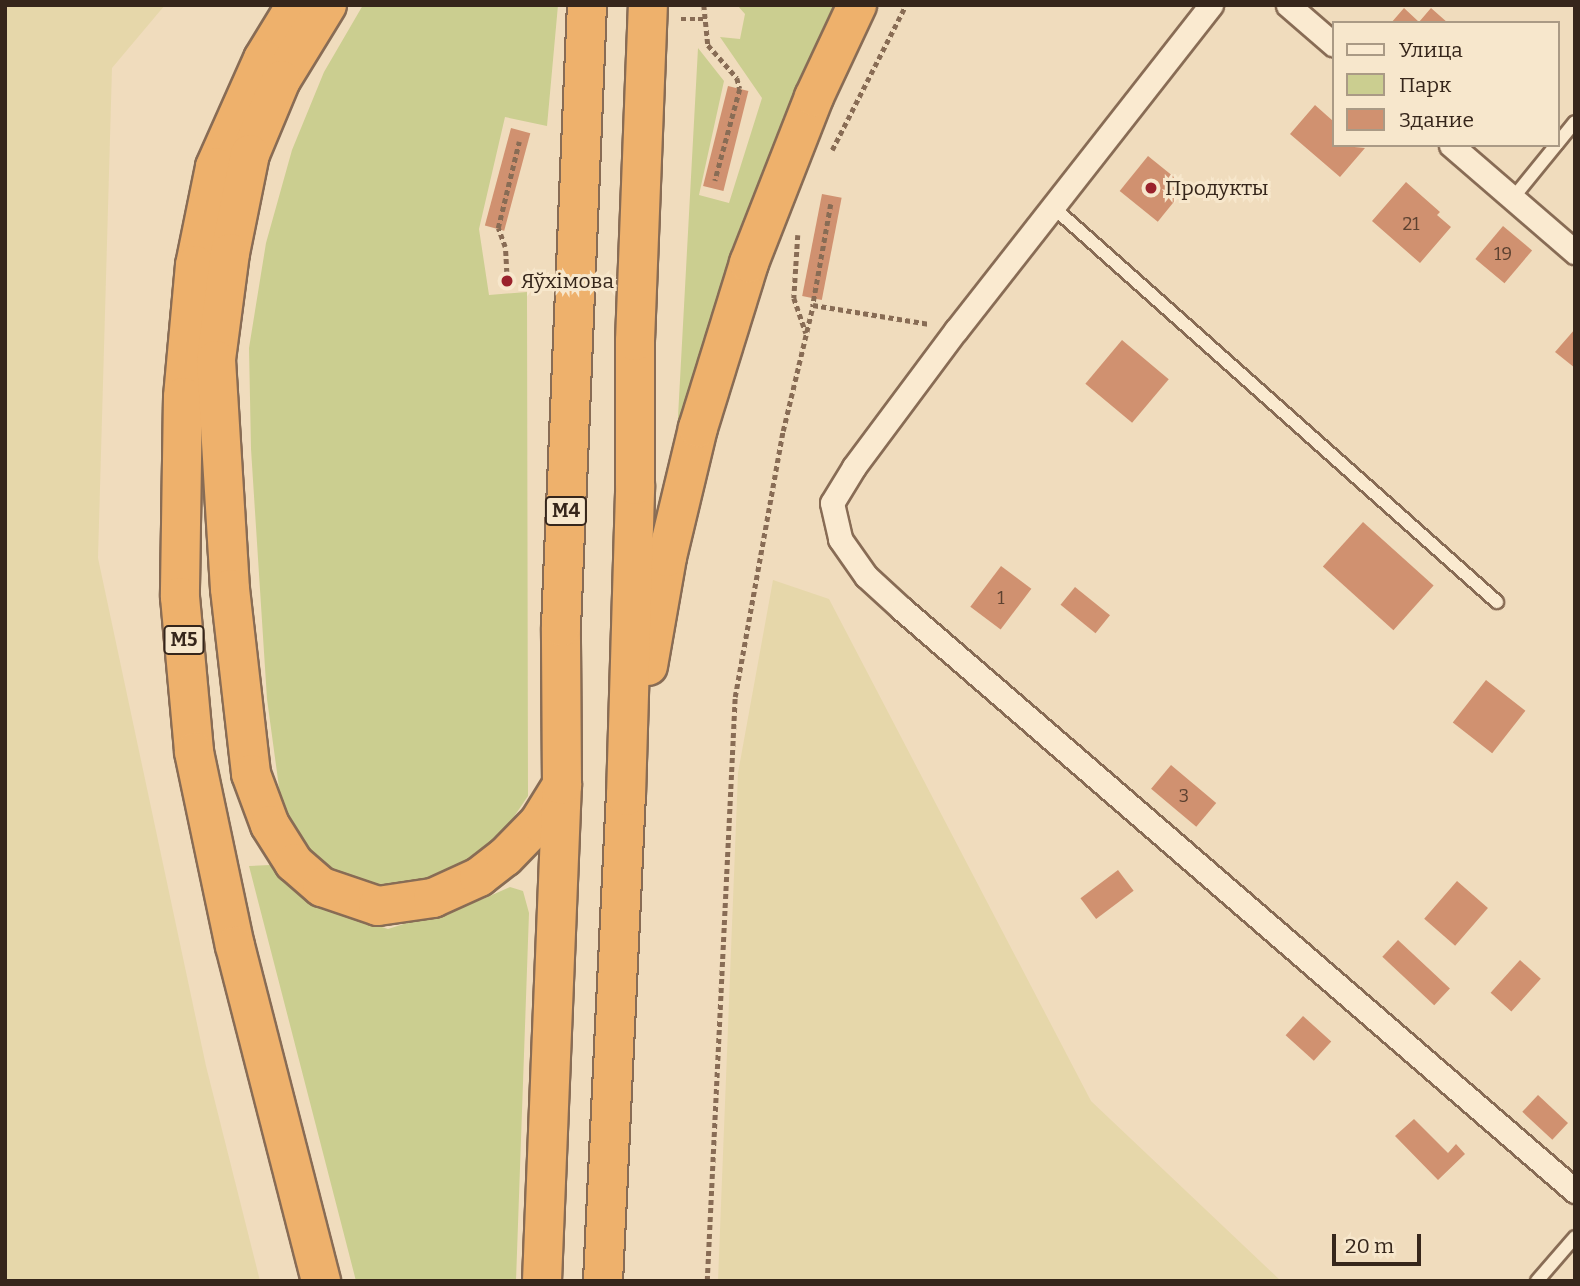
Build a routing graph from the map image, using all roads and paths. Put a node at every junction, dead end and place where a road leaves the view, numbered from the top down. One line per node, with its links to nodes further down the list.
1 (296, 5): 32 (highway, М5)
2 (327, 5): 28 (highway, М5)
3 (587, 5): 28 (highway, М4)
4 (648, 5): 29 (highway)
5 (705, 5): 17 (path)
6 (857, 5): 29 (highway)
7 (906, 5): 16 (path)
8 (1212, 5): 20 (street)
9 (1288, 5): 10 (street)
10 (1332, 43)
11 (1575, 122): 13 (lane)
12 (519, 142): 23 (path)
13 (1559, 142)
14 (1453, 147): 18 (street)
15 (1555, 147): 18 (lane)
16 (828, 158)
17 (715, 181)
18 (1513, 198): 22 (street)
19 (831, 204): 24 (path)
20 (1054, 208): 25 (street); 27 (lane)
21 (799, 227): 26 (path)
22 (1575, 252)
23 (506, 281)
24 (813, 305): 25 (path); 26 (path)
25 (956, 330): 30 (street)
26 (807, 334): 35 (path)
27 (1496, 602)
28 (562, 785): 33 (highway, М4)
29 (626, 796): 34 (highway)
30 (1575, 1191)
31 (1575, 1237): 36 (lane)
32 (321, 1281)
33 (542, 1281)
34 (603, 1281)
35 (707, 1281)
36 (1537, 1281)

